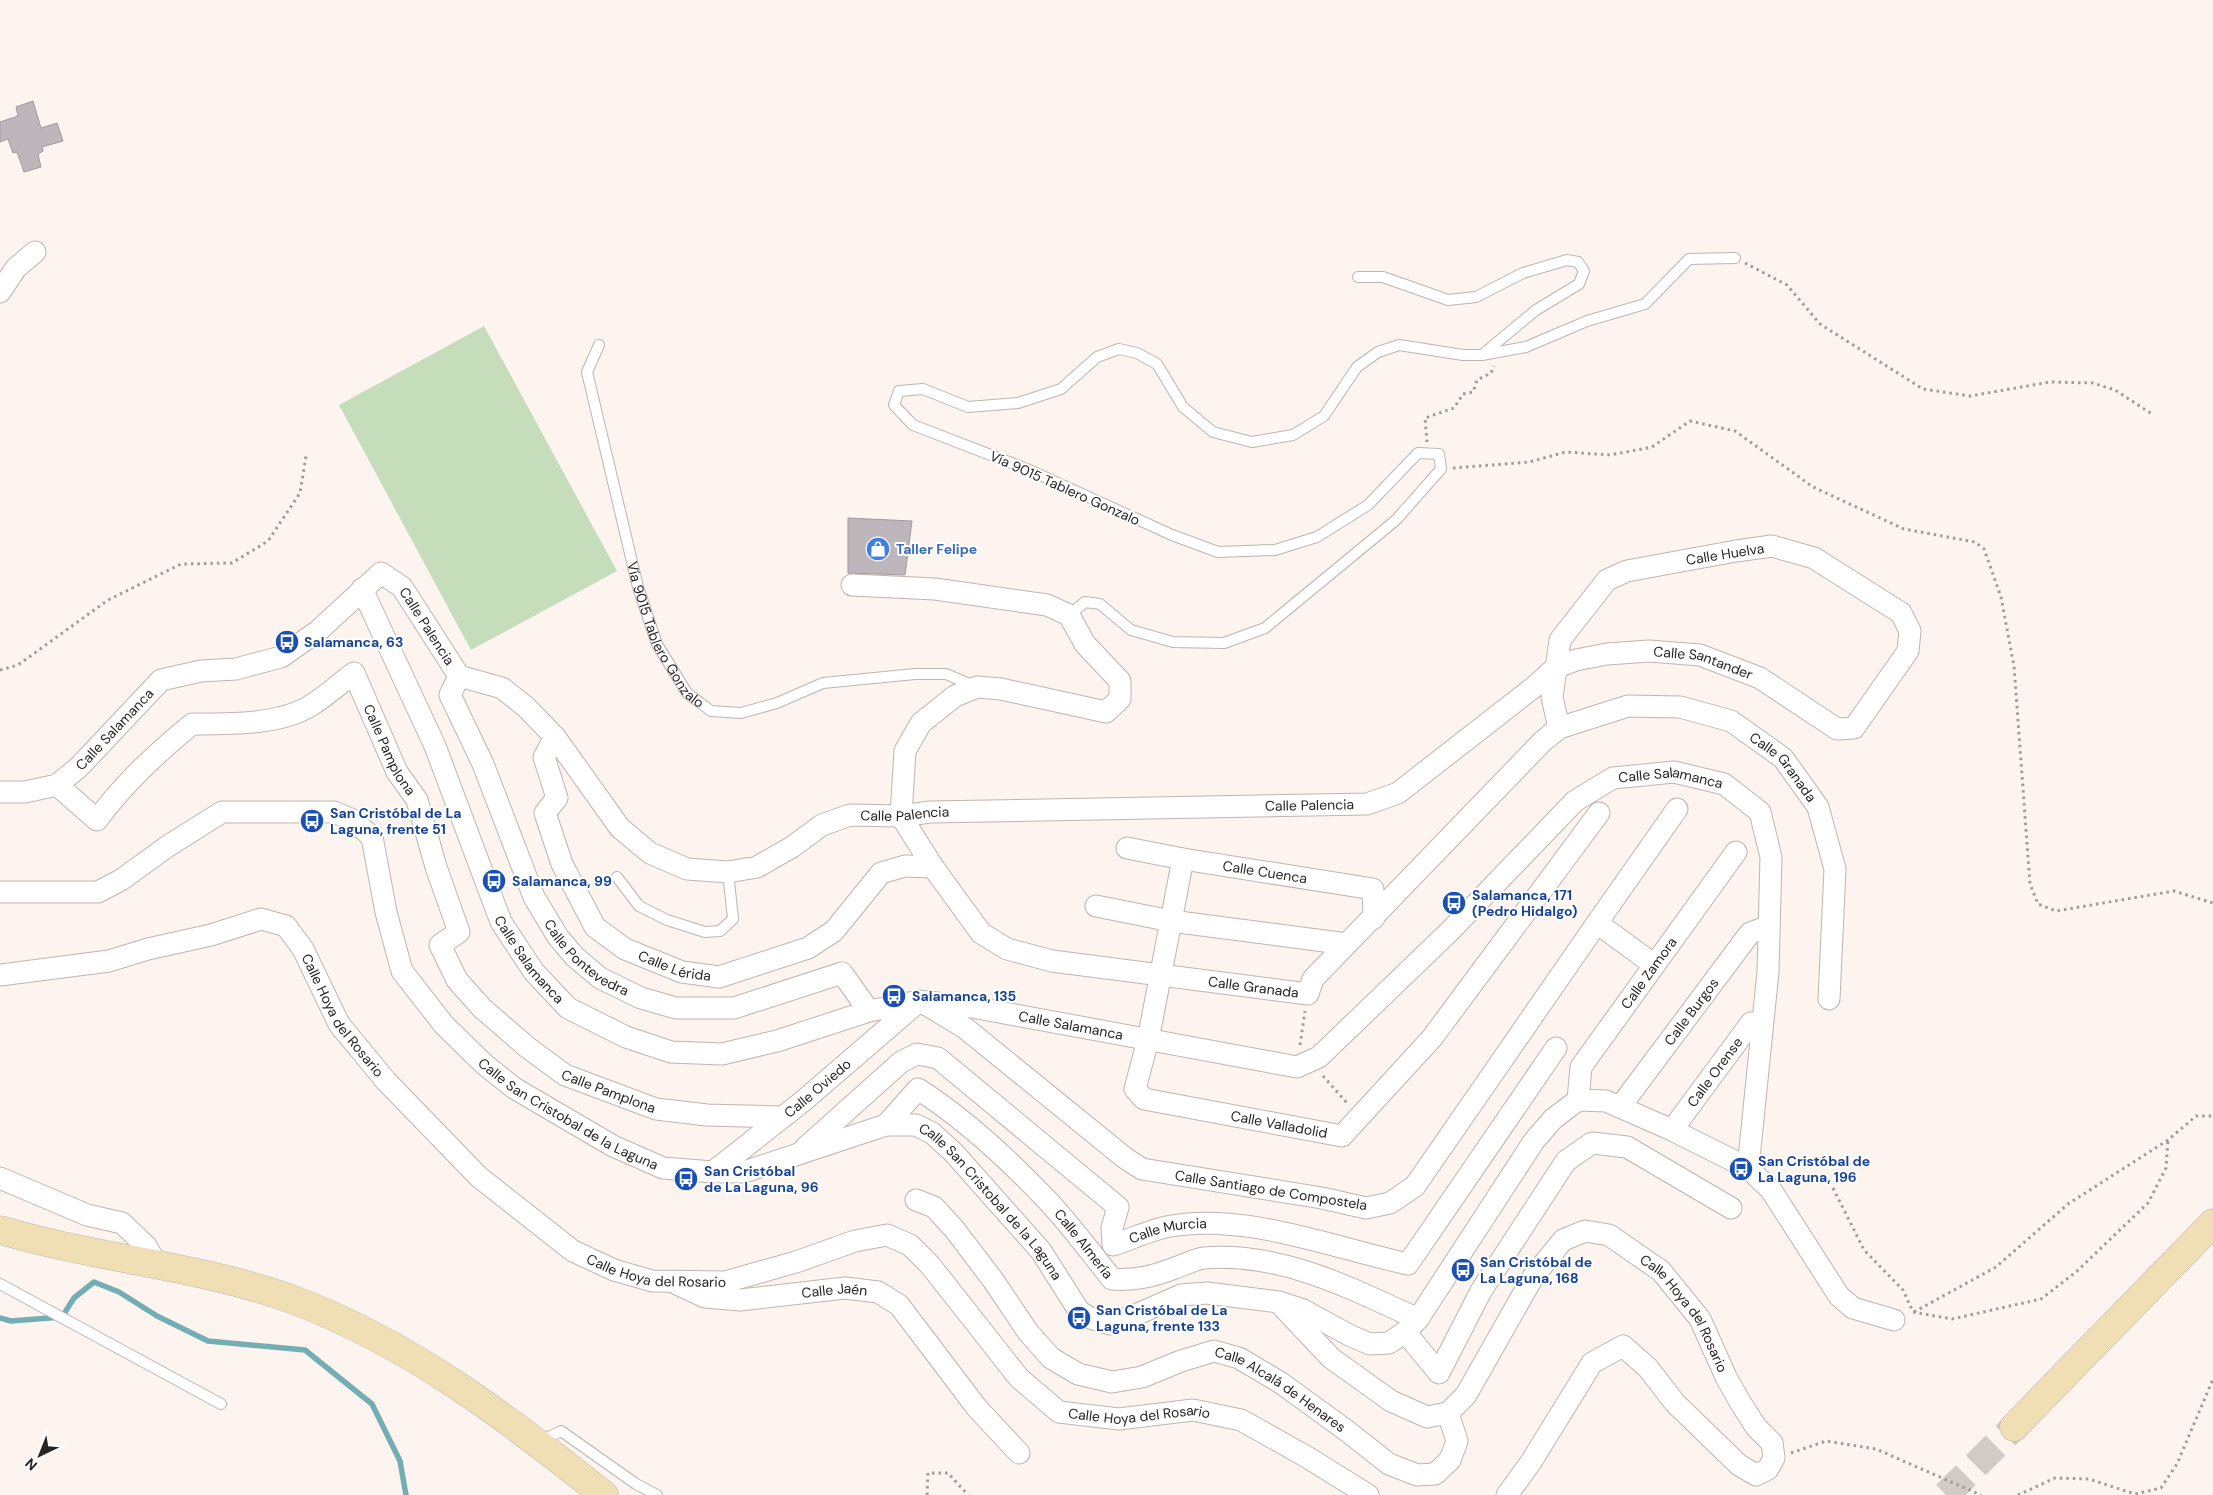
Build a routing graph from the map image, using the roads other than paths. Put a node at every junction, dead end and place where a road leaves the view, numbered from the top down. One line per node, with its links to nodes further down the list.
1 (35, 252): 4 (street)
2 (1736, 258): 6 (lane, Vía 9015 Tablero Gonzalo)
3 (1358, 278): 6 (lane)
4 (0, 292)
5 (599, 345): 12 (lane, Vía 9015 Tablero Gonzalo)
6 (1482, 355): 9 (lane, Vía 9015 Tablero Gonzalo)
7 (852, 585): 9 (street)
8 (362, 589): 11 (street, Calle Palencia); 16 (street, Calle Salamanca); 39 (street, Calle Salamanca)
9 (1069, 615): 12 (street, Vía 9015 Tablero Gonzalo)
10 (1555, 668): 13 (street); 14 (street, Calle Santander); 14 (street, Calle Huelva); 20 (street, Calle Palencia)
11 (459, 676): 15 (street, Calle Palencia); 39 (street, Calle Pontevedra)
12 (977, 687): 20 (street, Vía 9015 Tablero Gonzalo)
13 (1559, 728): 29 (street, Calle Granada); 37 (street, Calle Granada)
14 (1837, 729)
15 (555, 737): 24 (street, Calle Lérida); 25 (street, Calle Palencia)
16 (56, 785): 17 (street, Calle Salamanca); 45 (street, Calle Pamplona)
17 (0, 792)
18 (1677, 809): 31 (street, Calle Santiago de Compostela)
19 (1599, 813): 41 (street, Calle Valladolid)
20 (901, 816): 24 (street, Calle Granada); 25 (street, Calle Palencia)
21 (1128, 848): 23 (street, Calle Cuenca)
22 (1736, 852): 34 (street, Calle Zamora)
23 (1183, 859): 29 (street, Calle Cuenca); 30 (street, Calle Valladolid)
24 (933, 867): 36 (street, Calle Granada)
25 (728, 872): 26 (lane)
26 (617, 877)
27 (0, 892): 50 (street, Calle San Cristobal de la Laguna)
28 (1096, 906): 30 (street)
29 (1374, 918): 33 (street, Calle Granada)
30 (1171, 921): 33 (street); 36 (street, Calle Valladolid)
31 (1597, 923): 34 (street); 38 (street, Calle Santiago de Compostela)
32 (1769, 926): 40 (street, Calle Salamanca); 41 (street, Calle Salamanca); 44 (street, Calle Burgos)
33 (1347, 944): 36 (street, Calle Granada)
34 (1653, 964): 43 (street, Calle Zamora)
35 (0, 975): 57 (street, Calle Hoya del Rosario)
36 (1160, 976): 41 (street, Calle Valladolid)
37 (1829, 999)
38 (919, 1001): 39 (street, Calle Salamanca); 41 (street, Calle Salamanca); 45 (street, Calle Oviedo)
39 (869, 1011)
40 (1761, 1024): 47 (street, Calle Orense); 49 (street, Calle Salamanca)
41 (1148, 1040)
42 (1556, 1048): 48 (street, Calle Murcia)
43 (1578, 1100): 44 (street); 61 (street, Calle San Cristobal de la Laguna)
44 (1620, 1107): 47 (street)
45 (782, 1117): 50 (street, Calle Oviedo)
46 (886, 1125): 48 (street, Calle San Cristobal de la Laguna); 59 (street, Calle San Cristobal de la Laguna); 61 (street, Calle Almería)
47 (1672, 1130): 49 (street)
48 (799, 1154): 50 (street, Calle San Cristobal de la Laguna)
49 (1748, 1168): 60 (street)
50 (713, 1172)
51 (0, 1178): 56 (street)
52 (916, 1200): 63 (street, Calle Alcalá de Henares)
53 (1731, 1208): 61 (street)
54 (2213, 1223): 64 (street)
55 (0, 1230): 56 (street)
56 (157, 1265): 65 (street)
57 (671, 1281): 66 (street, Calle Jaén); 69 (street, Calle Hoya del Rosario)
58 (0, 1284): 62 (lane)
59 (1279, 1302): 61 (street, Calle San Cristobal de la Laguna); 63 (street)
60 (1903, 1316)
61 (1412, 1326)
62 (220, 1404)
63 (1448, 1413): 70 (street, Calle Hoya del Rosario)
64 (2014, 1427)
65 (538, 1443): 67 (street); 68 (lane)
66 (1019, 1453)
67 (604, 1495)
68 (656, 1495)
69 (1368, 1495)
70 (1507, 1495)

